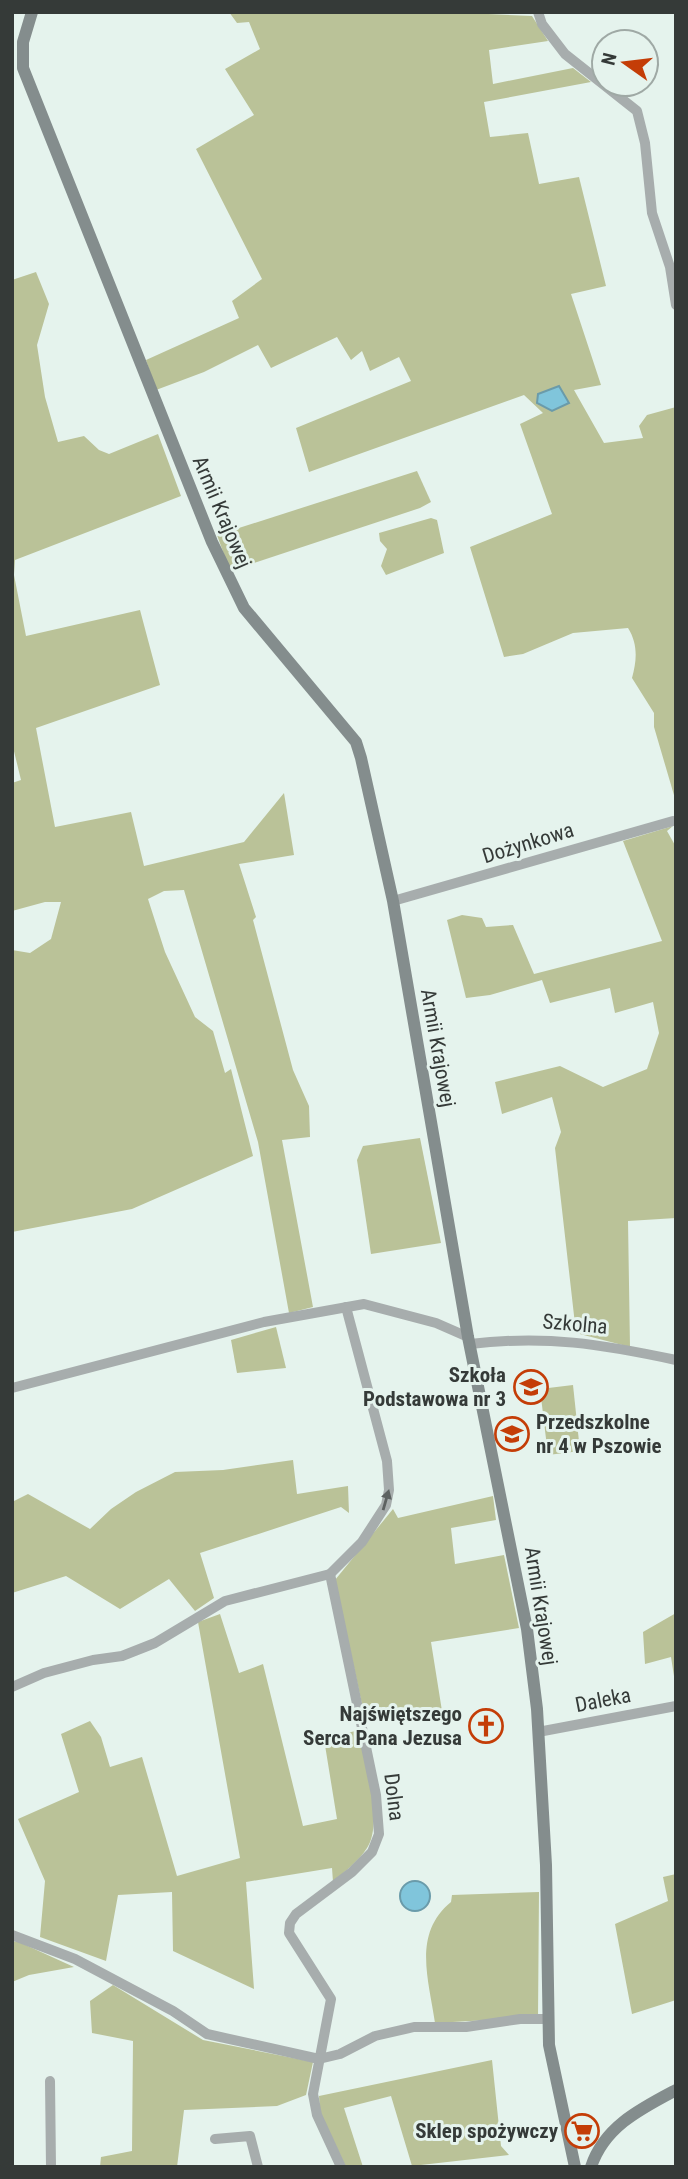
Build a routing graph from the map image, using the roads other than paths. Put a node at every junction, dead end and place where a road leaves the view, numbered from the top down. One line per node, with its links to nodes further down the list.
1 (33, 12): 3 (street)
2 (538, 12): 4 (street)
3 (18, 39): 6 (street, Armii Krajowej)
4 (676, 305)
5 (673, 821): 6 (street, Dożynkowa)
6 (393, 901): 8 (street, Armii Krajowej)
7 (346, 1307): 8 (street); 10 (street); 11 (street, one-way to 7)
8 (469, 1340): 9 (street, Szkolna); 14 (street, Armii Krajowej)
9 (676, 1360)
10 (12, 1388)
11 (330, 1574): 12 (street); 17 (street, Dolna)
12 (12, 1687)
13 (676, 1706): 14 (street, Daleka)
14 (538, 1732): 16 (street, Armii Krajowej)
15 (12, 1935): 17 (street)
16 (547, 2019): 17 (street); 20 (street, Armii Krajowej)
17 (319, 2059): 26 (street)
18 (50, 2081): 24 (street)
19 (676, 2090): 23 (street)
20 (570, 2138): 22 (street, Armii Krajowej); 23 (street)
21 (215, 2139): 25 (street)
22 (575, 2162): 23 (street)
23 (591, 2163)
24 (51, 2167)
25 (258, 2167)
26 (341, 2167)

